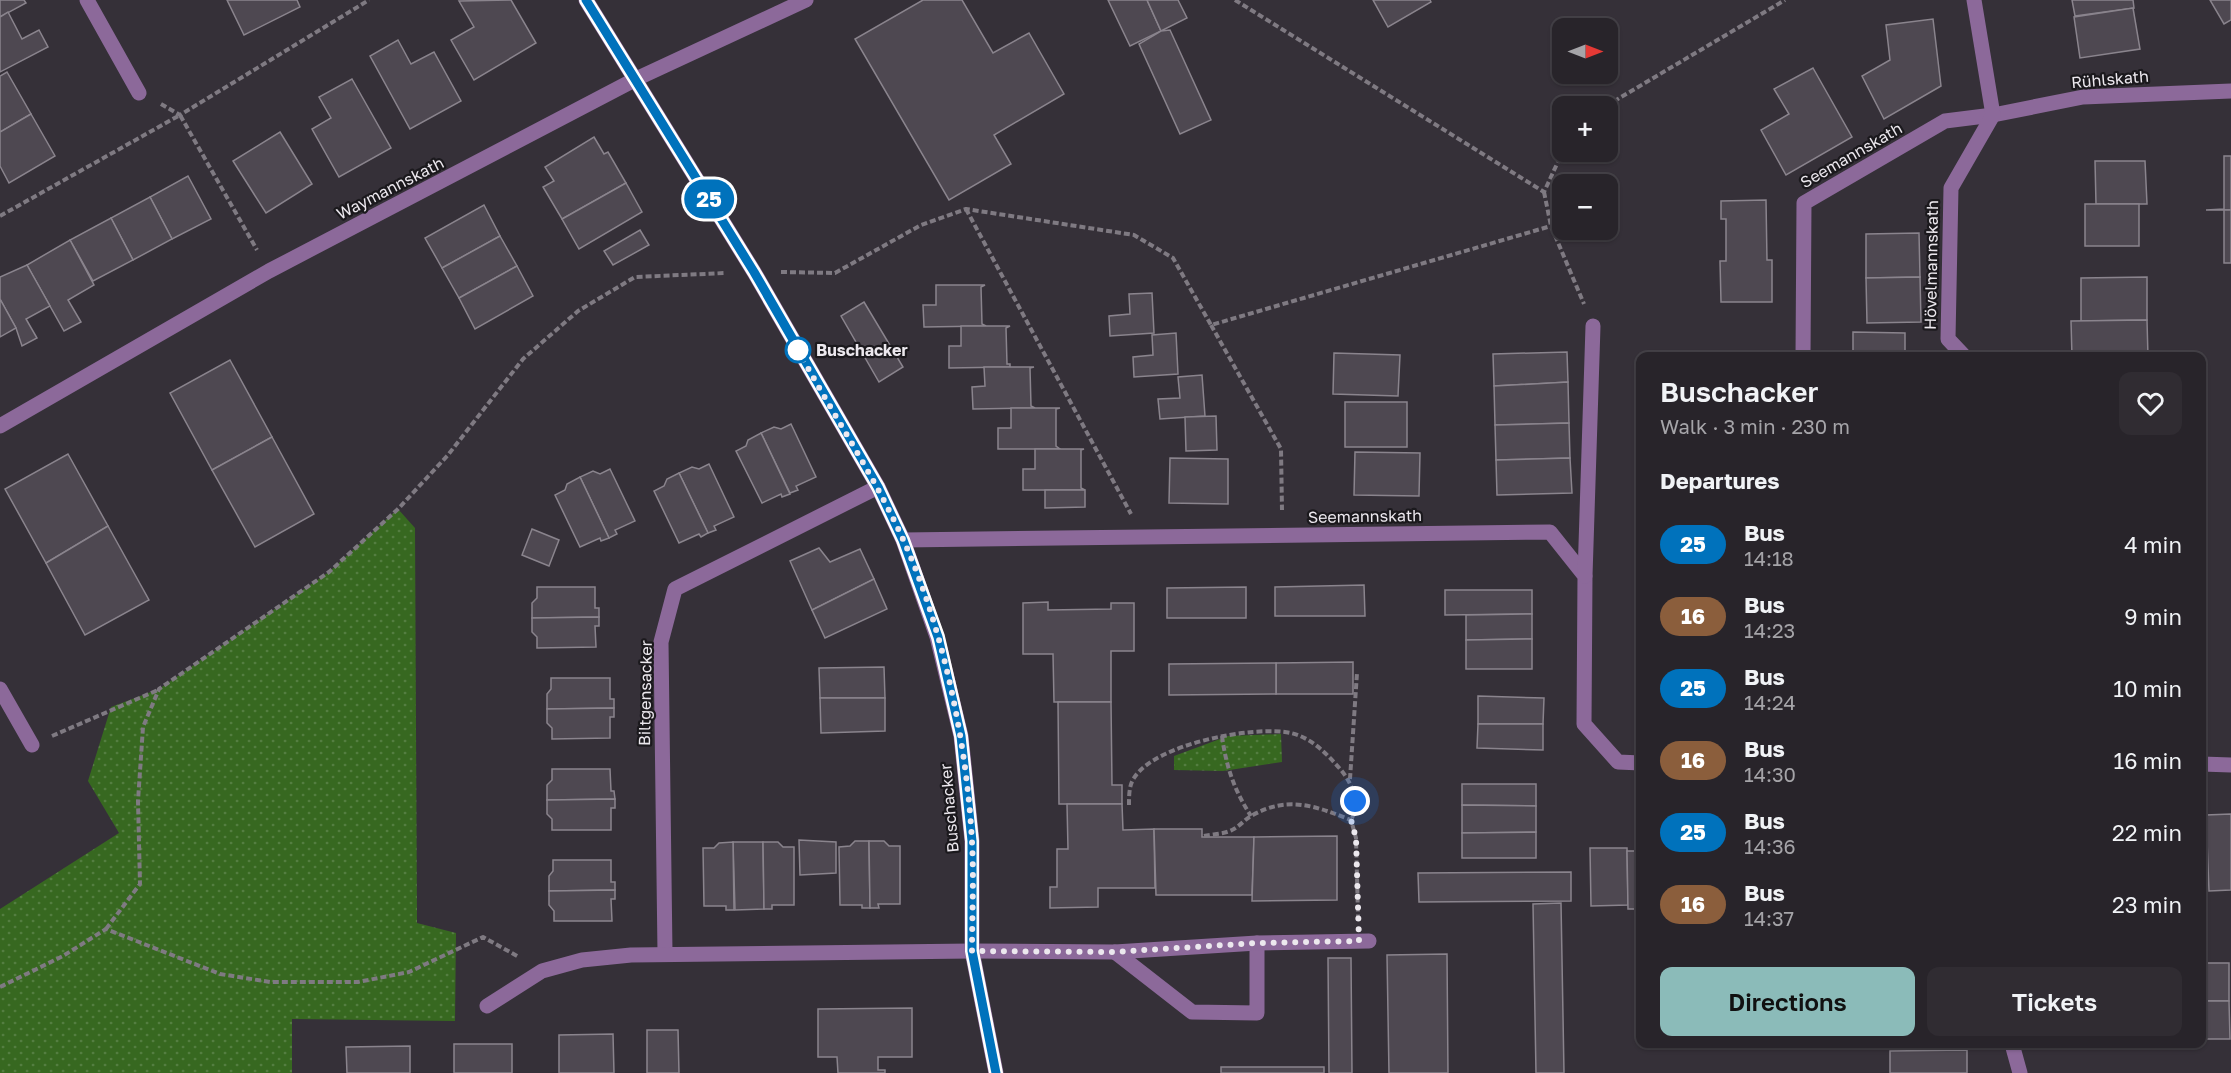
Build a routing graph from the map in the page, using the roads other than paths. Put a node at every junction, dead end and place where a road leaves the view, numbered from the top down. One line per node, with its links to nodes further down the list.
1 (87, 0): 7 (street)
2 (586, 0): 5 (street, Buschacker)
3 (806, 0): 5 (street, Waymannskath)
4 (1974, 0): 8 (street)
5 (636, 79): 12 (street, Waymannskath); 13 (street, Buschacker)
6 (2231, 91): 8 (street, Rühlskath)
7 (139, 93)
8 (1993, 115): 10 (street, Seemannskath); 11 (street, Hövelmannskath)
9 (1593, 327): 15 (street)
10 (1803, 352)
11 (1960, 352)
12 (0, 426)
13 (878, 487): 14 (street, Buschacker); 25 (street, Biltgensacker)
14 (903, 540): 15 (street, Seemannskath); 23 (street, Buschacker)
15 (1585, 576): 18 (street)
16 (0, 688): 17 (street)
17 (32, 745)
18 (1636, 763)
19 (2206, 764): 20 (street)
20 (2231, 765)
21 (1364, 941): 22 (street)
22 (1257, 943): 24 (street); 24 (street)
23 (972, 951): 24 (street); 25 (street); 28 (street, Buschacker)
24 (1114, 952)
25 (665, 953): 26 (street)
26 (487, 1006)
27 (2013, 1048): 29 (street)
28 (996, 1073)
29 (2020, 1073)

